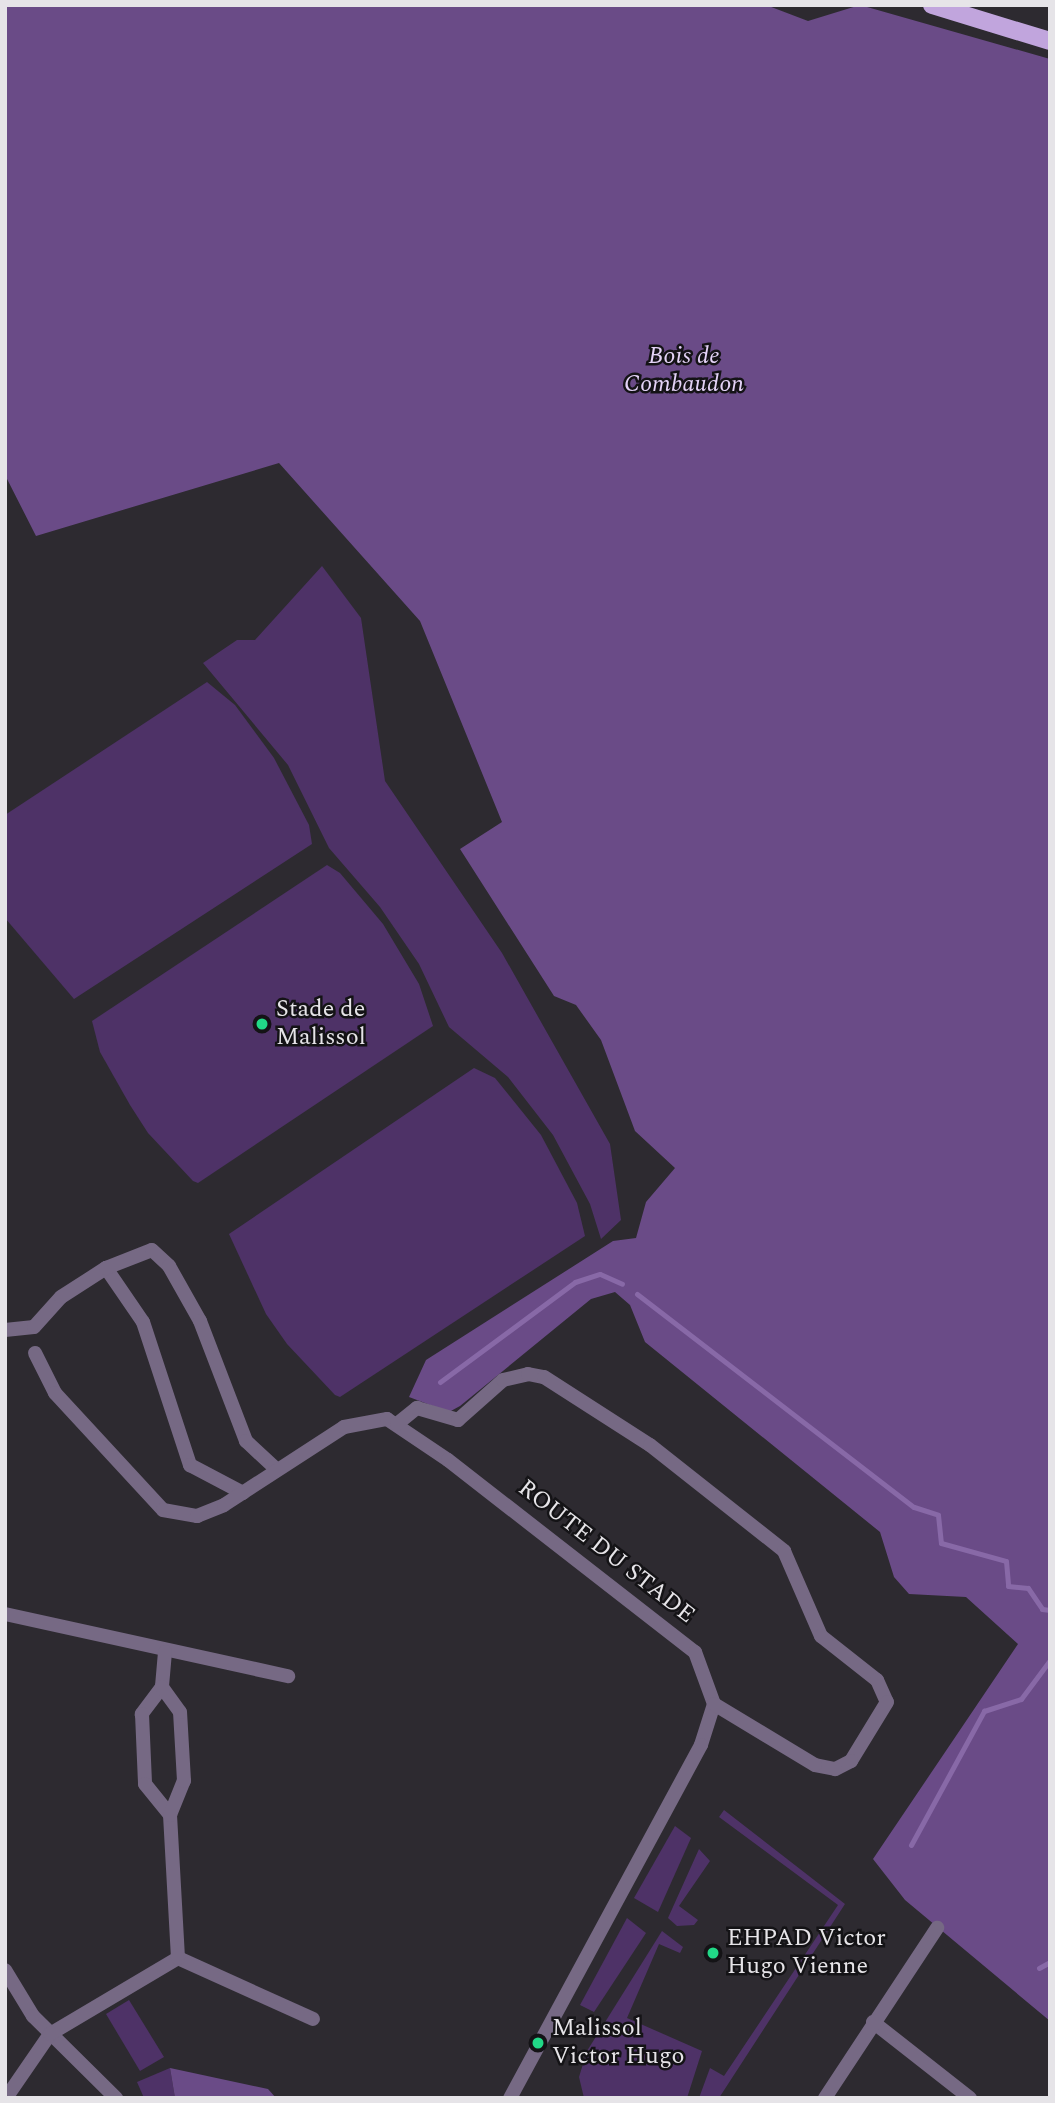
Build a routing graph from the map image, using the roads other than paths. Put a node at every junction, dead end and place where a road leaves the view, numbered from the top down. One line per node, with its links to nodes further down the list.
1 (932, 5): 2 (main road)
2 (1050, 41)
3 (106, 1268): 4 (street); 7 (street); 8 (street)
4 (5, 1330)
5 (35, 1353): 8 (street)
6 (397, 1424): 7 (street); 13 (street, ROUTE DU STADE); 13 (street)
7 (276, 1469): 8 (street)
8 (243, 1493)
9 (5, 1614): 10 (street)
10 (165, 1652): 11 (street); 12 (street)
11 (288, 1676)
12 (162, 1687): 14 (street); 14 (street)
13 (714, 1704): 23 (street)
14 (170, 1815): 16 (street)
15 (937, 1928): 19 (street)
16 (178, 1958): 18 (street); 20 (street)
17 (5, 1970): 20 (street)
18 (313, 2019)
19 (873, 2022): 24 (street); 25 (street)
20 (50, 2034): 21 (street); 22 (street)
21 (6, 2098)
22 (116, 2098)
23 (510, 2098)
24 (825, 2098)
25 (970, 2098)

